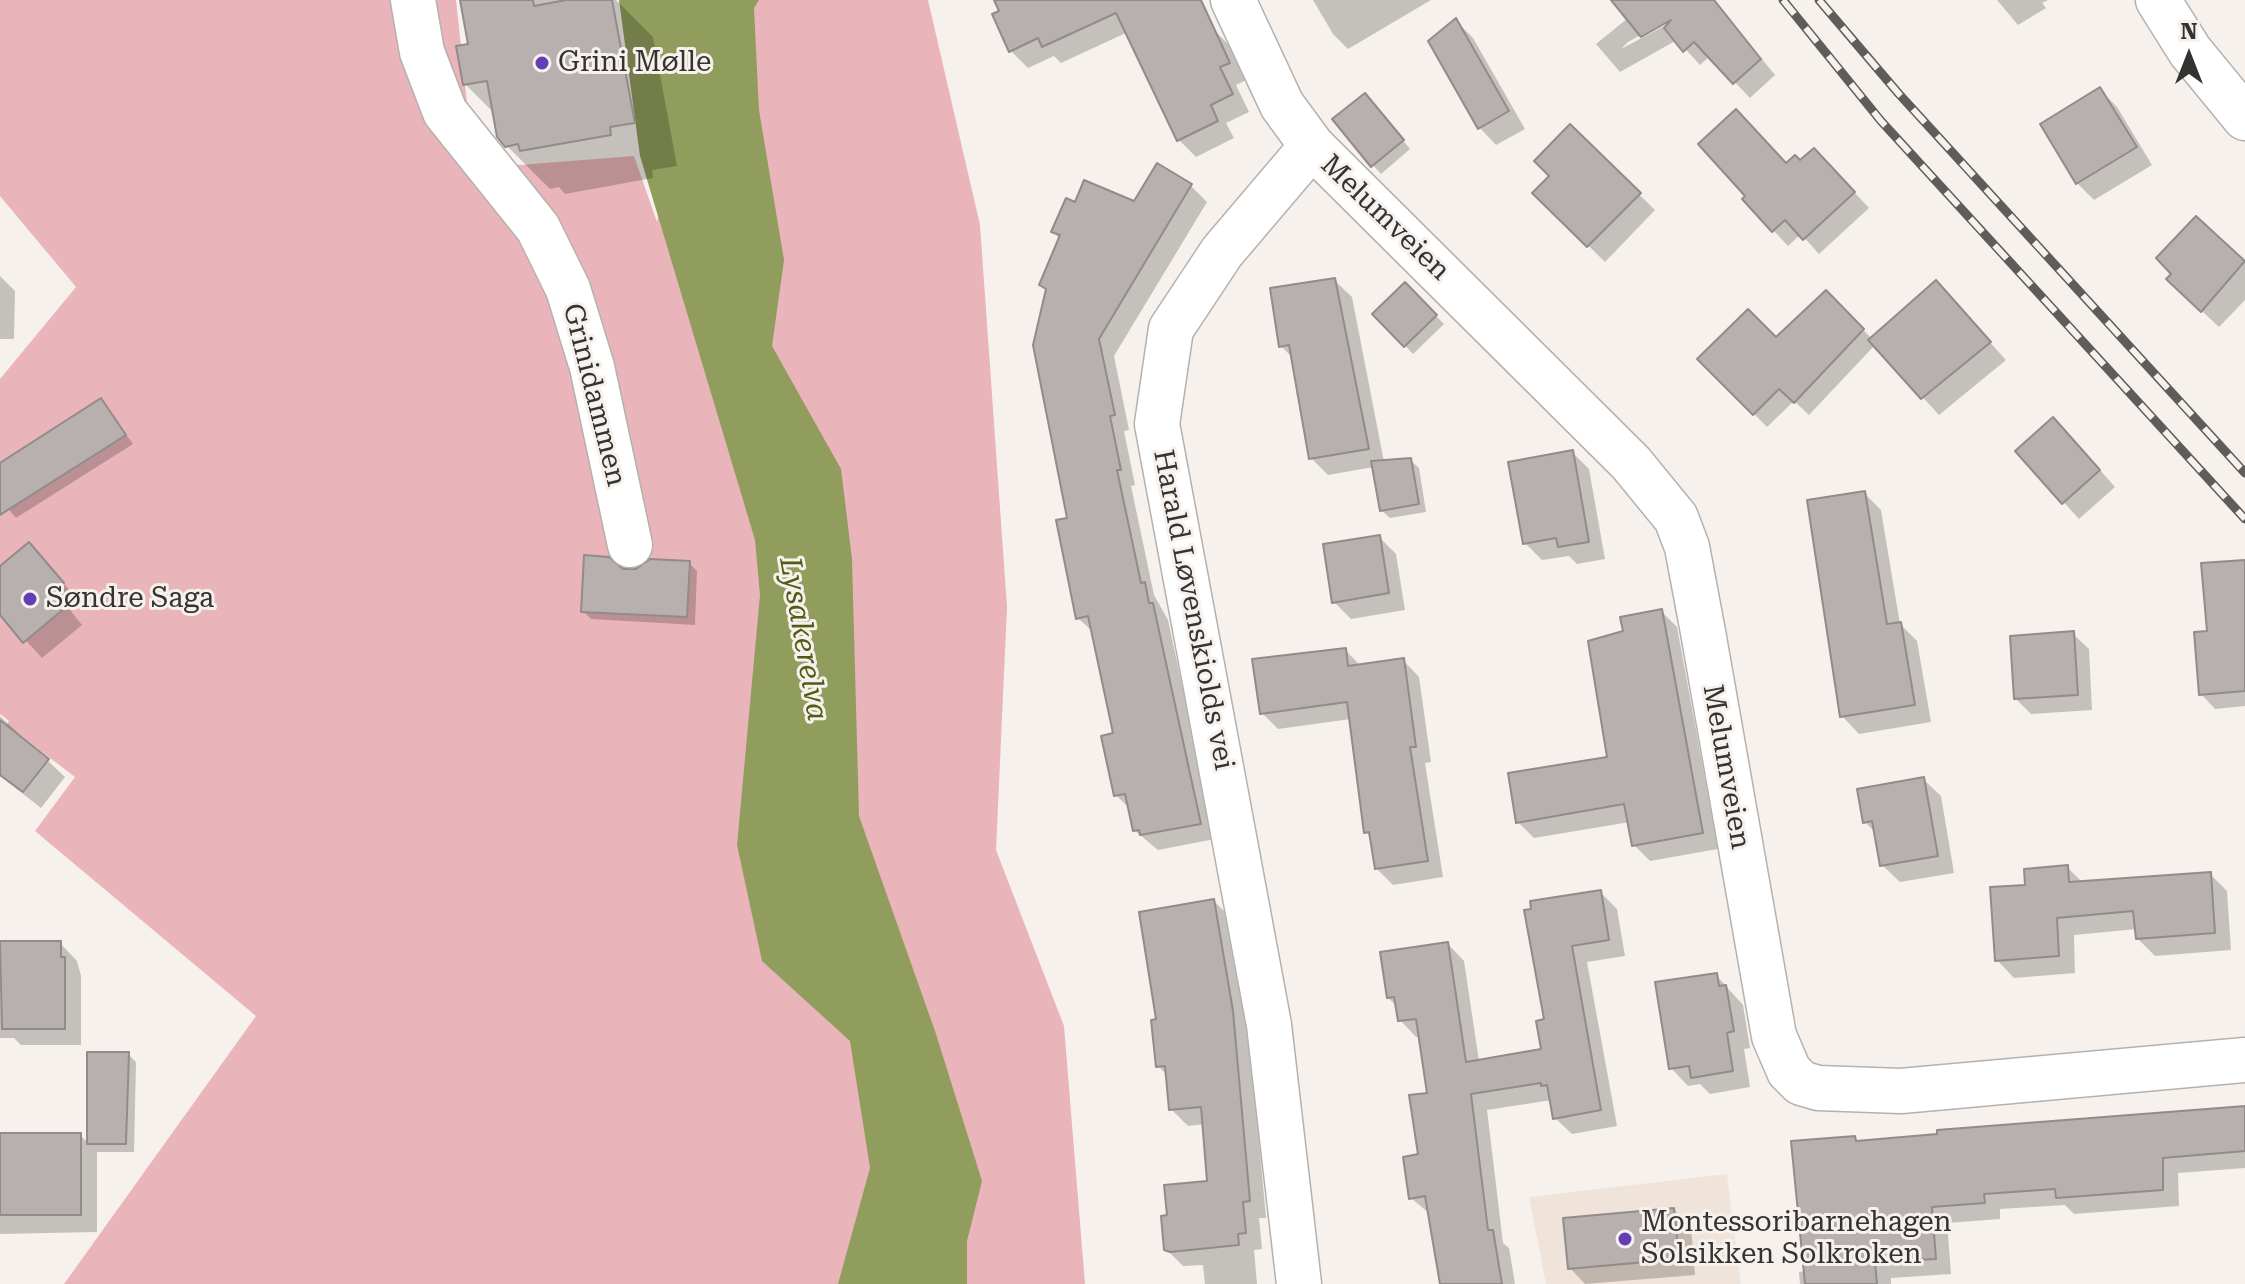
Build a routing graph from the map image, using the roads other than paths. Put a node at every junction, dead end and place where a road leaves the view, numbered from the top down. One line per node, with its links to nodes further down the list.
1 (413, 0): 6 (street, Grinidammen)
2 (1233, 0): 5 (street)
3 (2158, 0): 4 (street)
4 (2245, 118)
5 (1312, 146): 7 (street, Melumveien); 8 (street, Harald Løvenskiolds vei)
6 (630, 545)
7 (2245, 1060)
8 (1299, 1284)

